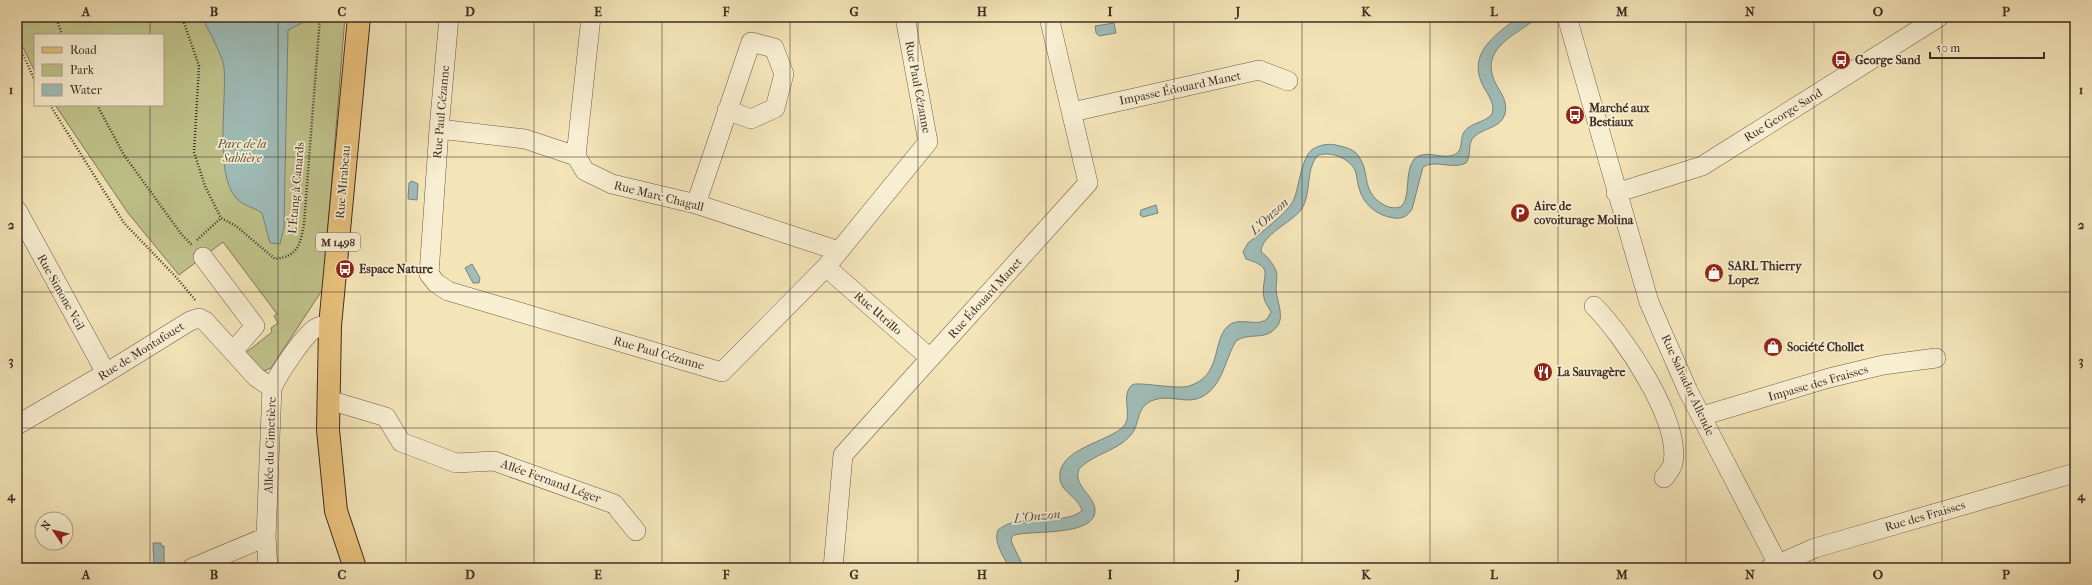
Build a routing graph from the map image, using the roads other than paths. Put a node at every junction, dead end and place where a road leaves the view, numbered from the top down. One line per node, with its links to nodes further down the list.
1 (359, 17): 20 (main road, Rue Mirabeau / M 1498)
2 (450, 17): 11 (street, Rue Paul Cézanne)
3 (591, 17): 12 (street)
4 (905, 17): 17 (street, Rue Paul Cézanne)
5 (1050, 17): 10 (street, Rue Édouard Manet)
6 (1567, 17): 13 (street, Rue Salvador Allende)
7 (1939, 17): 13 (street, Rue George Sand)
8 (1288, 81): 10 (street, Impasse Édouard Manet)
9 (727, 110): 14 (street)
10 (1072, 112): 22 (street, Rue Édouard Manet)
11 (439, 129): 12 (street); 18 (street, Rue Paul Cézanne)
12 (576, 156): 14 (street, Rue Marc Chagall)
13 (1616, 193): 27 (street, Rue Salvador Allende)
14 (696, 204): 17 (street, Rue Marc Chagall)
15 (17, 210): 24 (street, Rue Simone Veil)
16 (197, 251): 21 (street)
17 (839, 251): 18 (street, Rue Paul Cézanne)
18 (826, 267): 22 (street, Rue Utrillo)
19 (1594, 306): 30 (street)
20 (330, 326): 25 (street, Allée du Cimetière); 26 (main road, Rue Mirabeau / M 1498)
21 (233, 351): 24 (street, Rue de Montafouet); 25 (street, Rue de Montafouet)
22 (930, 358): 37 (street, Rue Édouard Manet)
23 (1936, 358): 27 (street, Impasse des Fraisses)
24 (106, 373): 28 (street, Rue de Montafouet)
25 (272, 388): 32 (street, Allée du Cimetière)
26 (329, 400): 31 (street, Allée Fernand Léger); 36 (main road, Rue Mirabeau / M 1498)
27 (1702, 416): 33 (street, Rue Salvador Allende)
28 (17, 425)
29 (2075, 474): 33 (street, Rue des Fraisses)
30 (1664, 478)
31 (636, 531)
32 (266, 538): 34 (street); 35 (street, Allée du Cimetière)
33 (1776, 567)
34 (192, 568)
35 (268, 568)
36 (355, 568)
37 (833, 568)

